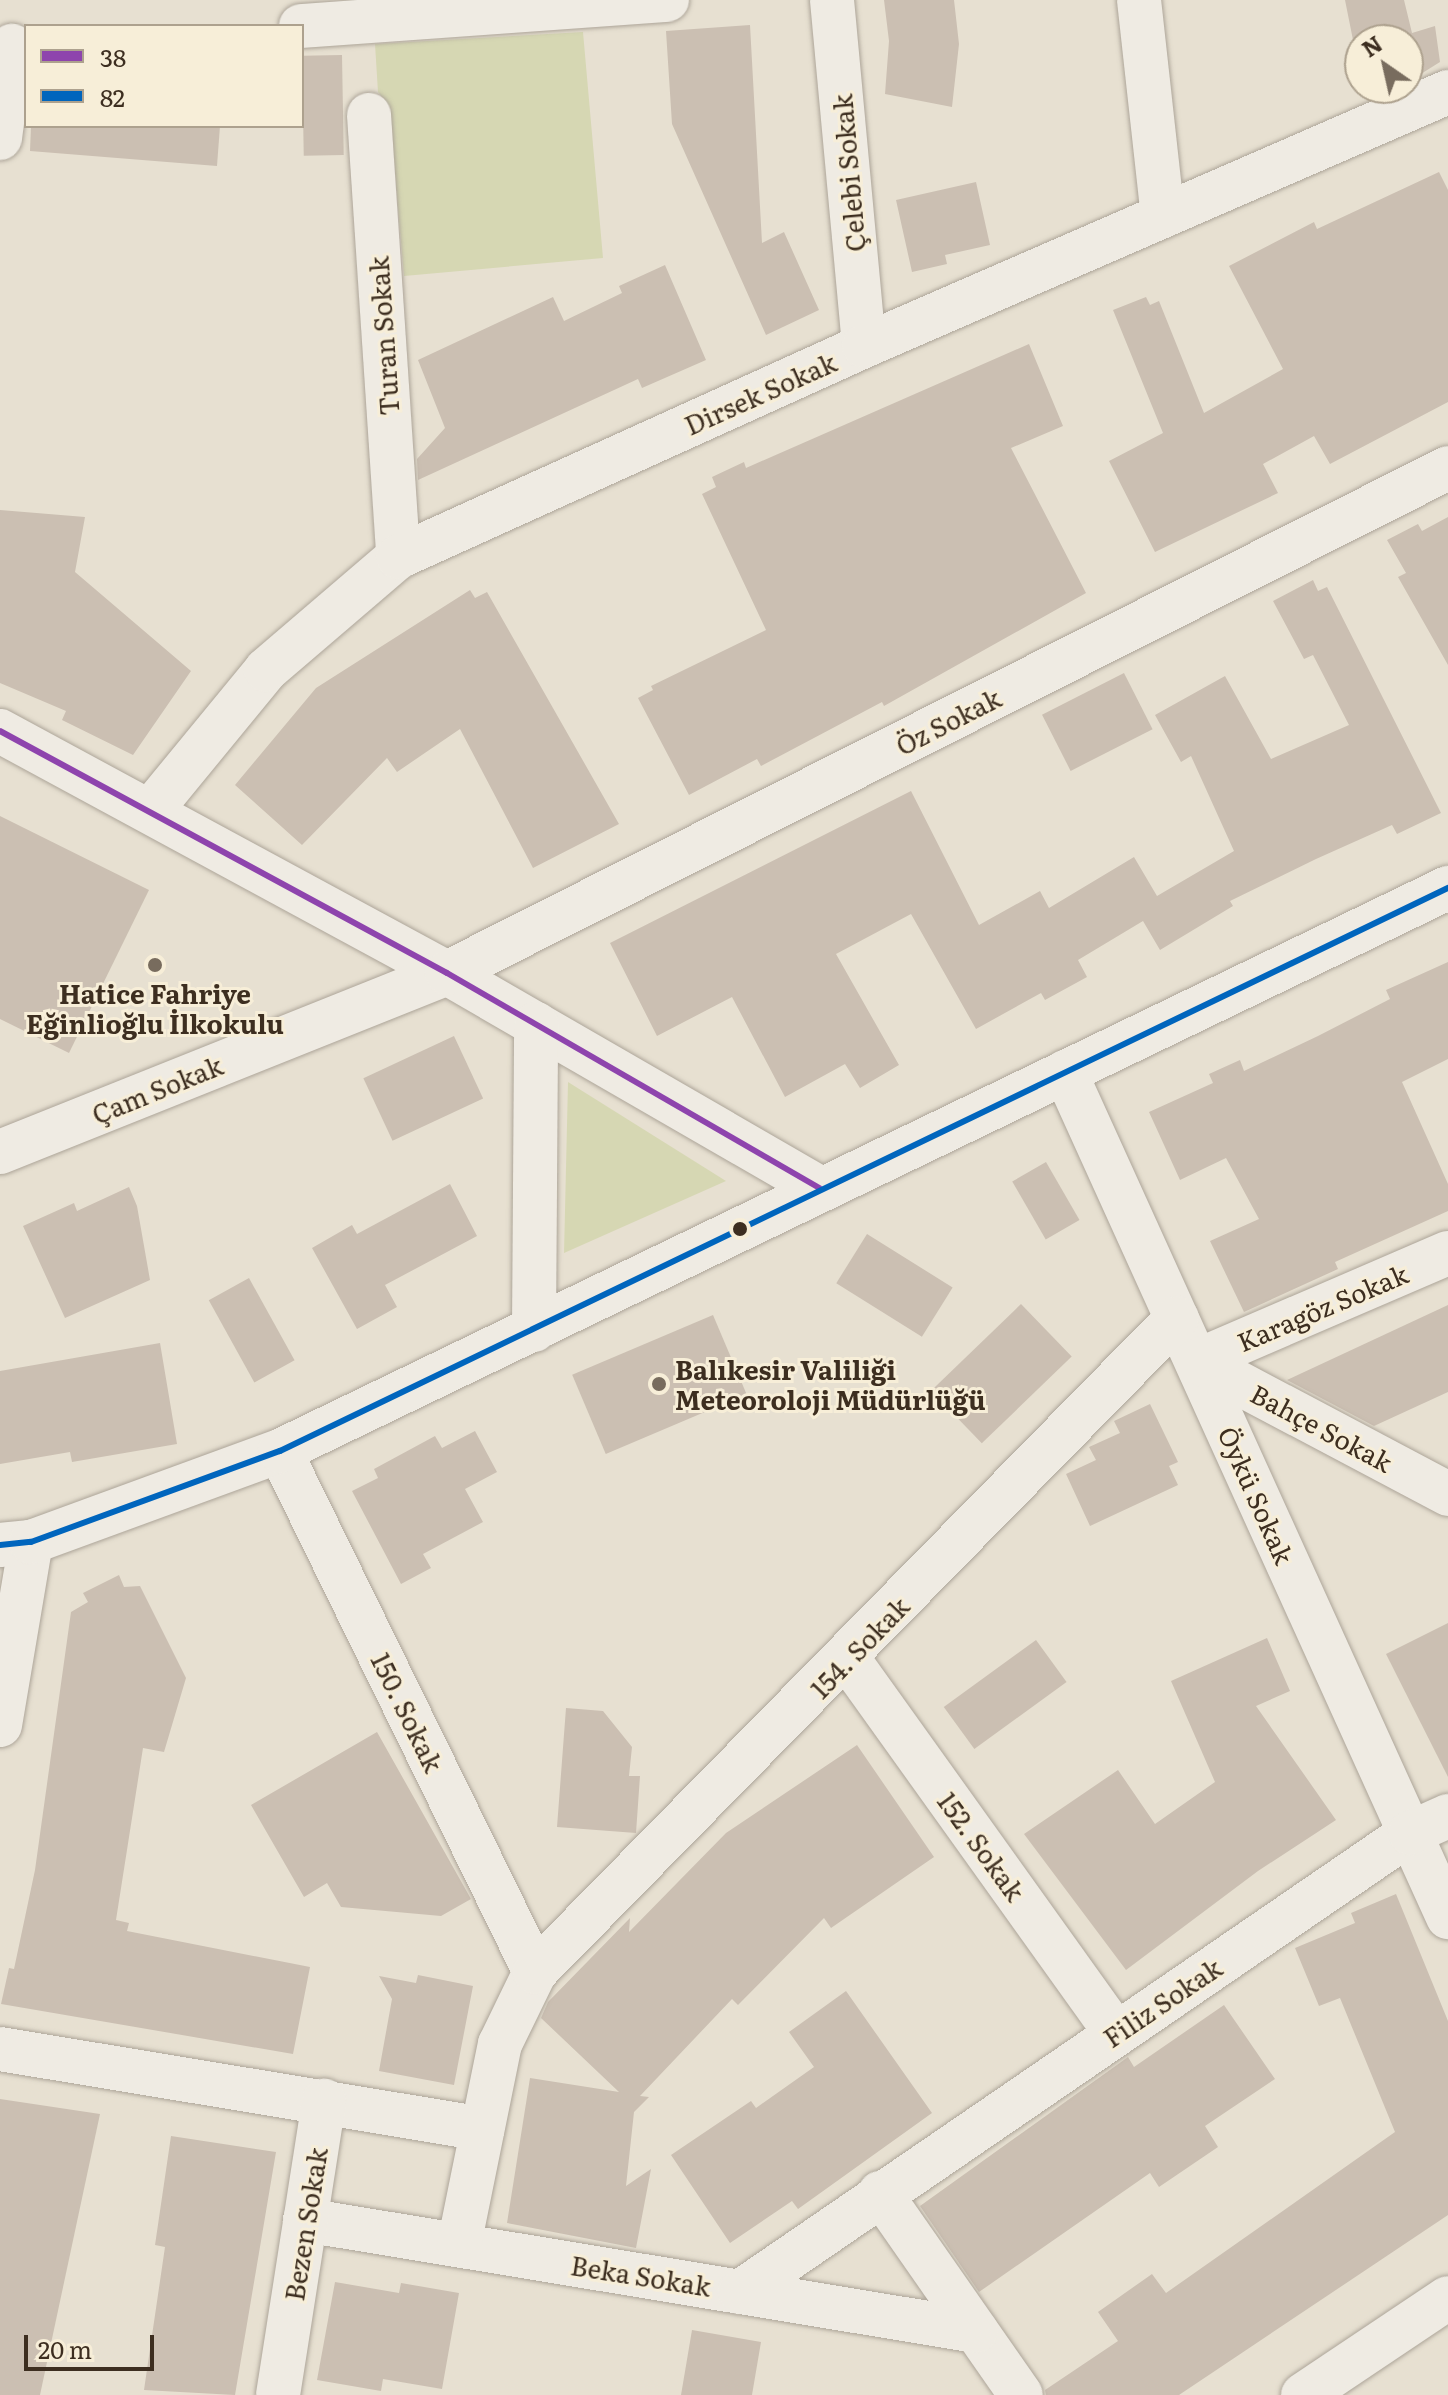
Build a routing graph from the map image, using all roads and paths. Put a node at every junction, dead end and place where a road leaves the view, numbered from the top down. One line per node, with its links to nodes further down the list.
1 (667, 0): 4 (street)
2 (832, 0): 11 (street, Çelebi Sokak)
3 (1139, 0): 10 (street)
4 (492, 6): 5 (street)
5 (304, 26)
6 (13, 46): 9 (street)
7 (1446, 96): 10 (street, Dirsek Sokak)
8 (369, 115): 13 (street, Turan Sokak)
9 (0, 138)
10 (1163, 216): 11 (street, Dirsek Sokak)
11 (864, 346): 13 (street, Dirsek Sokak)
12 (1448, 468): 17 (street, Öz Sokak)
13 (398, 557): 15 (street, Dirsek Sokak)
14 (0, 731): 15 (street)
15 (152, 809): 17 (street)
16 (1448, 888): 19 (street)
17 (447, 973): 18 (street); 20 (street, Çam Sokak)
18 (536, 1024): 21 (street); 24 (street)
19 (1065, 1072): 21 (street); 23 (street, Öykü Sokak)
20 (0, 1152)
21 (819, 1188): 24 (street)
22 (1448, 1253): 25 (street, Karagöz Sokak)
23 (1177, 1318): 25 (street, Öykü Sokak); 29 (street, 154. Sokak)
24 (534, 1330): 26 (street)
25 (1197, 1361): 27 (street, Bahçe Sokak); 31 (street, Öykü Sokak)
26 (280, 1451): 28 (street); 33 (street, 150. Sokak)
27 (1448, 1494)
28 (15, 1544): 30 (street)
29 (848, 1659): 33 (street, 154. Sokak); 34 (street, 152. Sokak)
30 (0, 1725)
31 (1429, 1825): 32 (street, Öykü Sokak); 34 (street, Filiz Sokak)
32 (1448, 1917)
33 (535, 1972): 37 (street, 154. Sokak)
34 (1116, 2034): 38 (street, Filiz Sokak)
35 (0, 2049): 36 (street)
36 (324, 2101): 37 (street); 39 (street, Bezen Sokak)
37 (482, 2129): 40 (street, 154. Sokak)
38 (880, 2193): 41 (street, Filiz Sokak); 43 (street)
39 (305, 2220): 40 (street, Beka Sokak); 44 (street, Bezen Sokak)
40 (459, 2245): 41 (street, Beka Sokak)
41 (740, 2292): 43 (street, Beka Sokak)
42 (1448, 2298): 46 (street)
43 (976, 2331): 45 (street)
44 (278, 2395)
45 (1021, 2395)
46 (1303, 2395)

